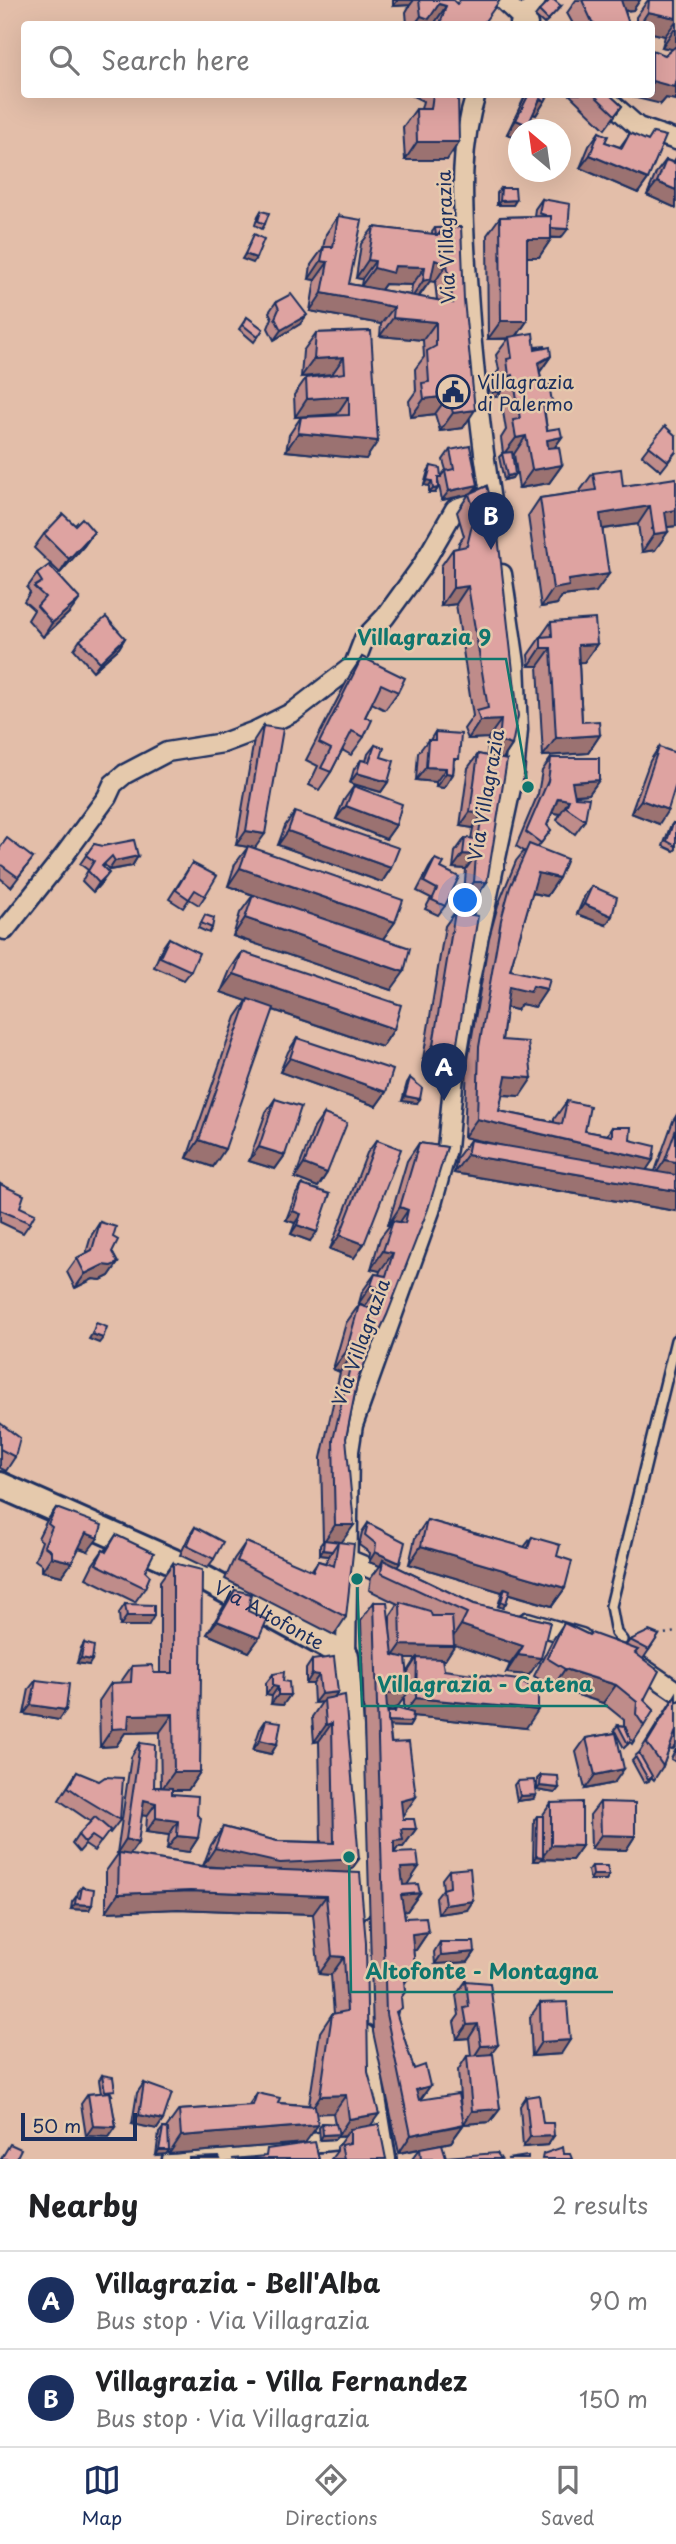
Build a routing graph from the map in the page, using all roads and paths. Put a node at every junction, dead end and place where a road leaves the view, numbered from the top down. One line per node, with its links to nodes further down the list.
1 (503, 0): 3 (street)
2 (536, 0): 4 (street)
3 (522, 21)
4 (525, 21)
5 (475, 98): 8 (street, Via Villagrazia)
6 (605, 98): 7 (street)
7 (676, 140)
8 (489, 495): 9 (street, Via Villagrazia); 11 (street)
9 (495, 533)
10 (499, 559): 14 (street, Via Villagrazia)
11 (5, 930)
12 (676, 1340): 18 (lane)
13 (0, 1485): 19 (main road, Via Altofonte)
14 (349, 1560): 15 (street); 19 (street, Via Villagrazia)
15 (412, 1586)
16 (514, 1619): 18 (street)
17 (676, 1632): 18 (path)
18 (609, 1644): 20 (street)
19 (346, 1656): 21 (main road, Via Altofonte)
20 (676, 1691)
21 (359, 1927)
22 (360, 2010): 23 (main road)
23 (381, 2147): 24 (street)
24 (172, 2159)

